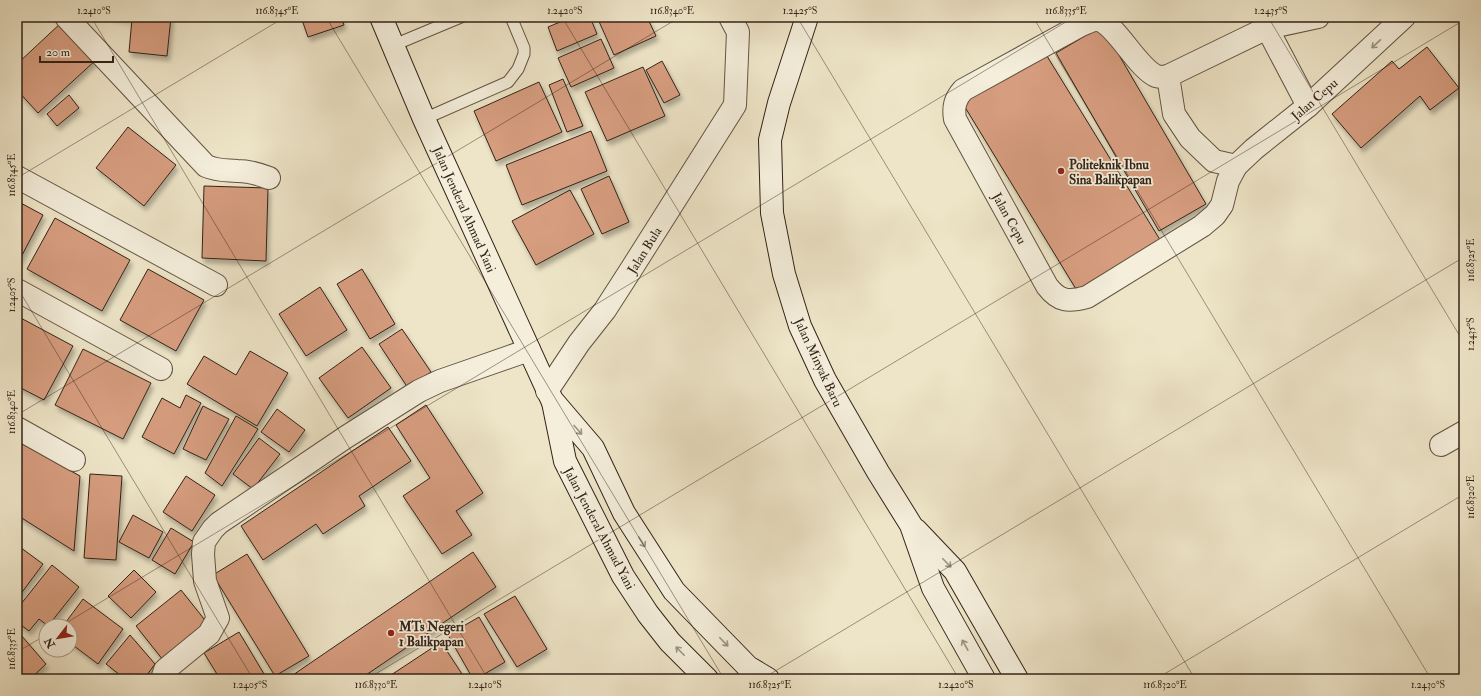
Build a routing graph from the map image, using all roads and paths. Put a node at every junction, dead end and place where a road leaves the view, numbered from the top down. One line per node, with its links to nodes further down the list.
1 (66, 17): 16 (street)
2 (381, 17): 10 (street, Jalan Jenderal Ahmad Yani)
3 (461, 17): 10 (lane)
4 (510, 17): 13 (lane)
5 (730, 17): 21 (street, Jalan Bula)
6 (807, 17): 26 (street, Jalan Minyak Baru)
7 (1318, 17): 9 (street)
8 (1404, 17): 12 (street, Jalan Cepu, one-way to 12)
9 (1267, 28): 11 (street); 12 (street)
10 (394, 45): 13 (street, Jalan Jenderal Ahmad Yani)
11 (1168, 76): 14 (street); 14 (street, Jalan Cepu)
12 (1308, 106): 14 (street, Jalan Cepu)
13 (424, 119): 19 (street, Jalan Jenderal Ahmad Yani)
14 (1236, 166)
15 (17, 177): 17 (street)
16 (268, 178)
17 (216, 284)
18 (17, 290): 20 (street)
19 (529, 350): 21 (street, Jalan Jenderal Ahmad Yani); 28 (street)
20 (161, 369)
21 (550, 396): 29 (street, Jalan Jenderal Ahmad Yani, one-way to 21); 30 (street, Jalan Jenderal Ahmad Yani, one-way to 30)
22 (17, 428): 25 (street)
23 (1464, 432): 24 (street)
24 (1441, 445)
25 (74, 460)
26 (911, 525): 27 (street, Jalan Minyak Baru, one-way to 26); 31 (street, one-way to 31)
27 (977, 675)
28 (162, 679)
29 (707, 679)
30 (768, 679)
31 (1017, 679)

